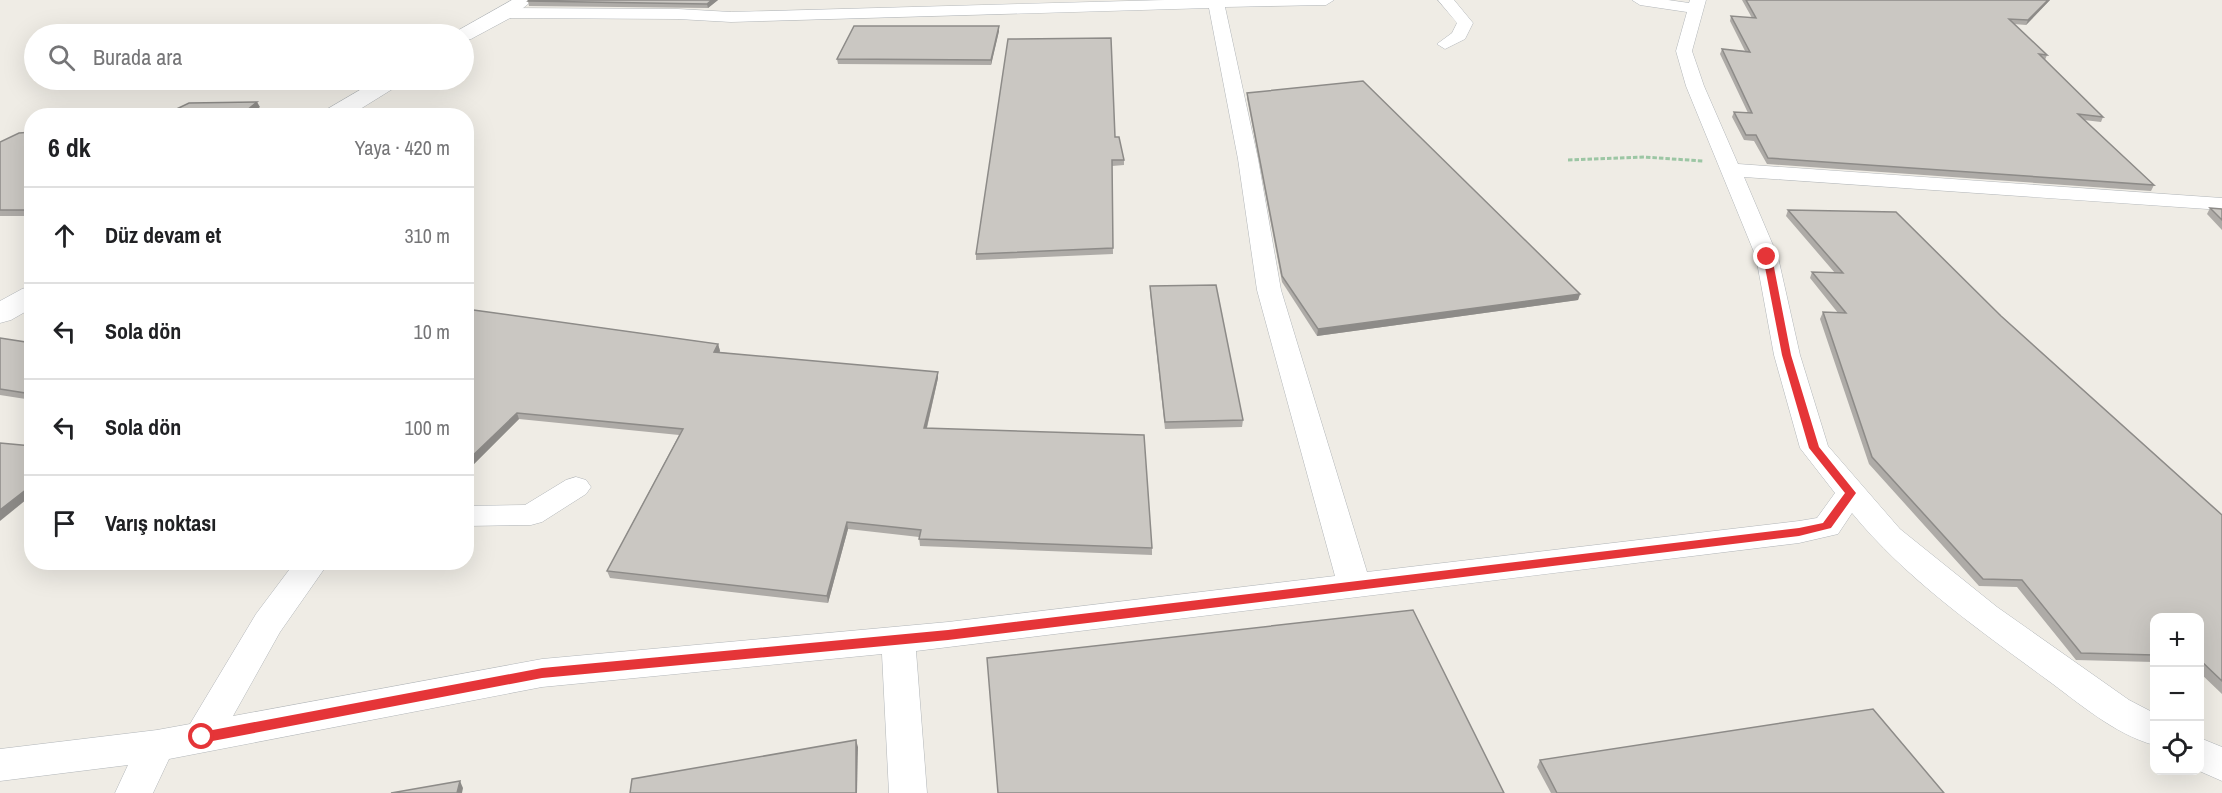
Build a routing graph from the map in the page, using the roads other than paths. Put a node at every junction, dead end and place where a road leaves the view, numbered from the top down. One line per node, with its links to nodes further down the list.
1 (524, 0): 7 (street)
2 (1326, 0): 5 (street)
3 (1446, 0): 9 (street)
4 (1640, 0): 6 (street)
5 (1216, 3): 7 (street); 20 (street)
6 (1696, 5): 12 (street)
7 (505, 13): 8 (street)
8 (474, 30)
9 (1445, 44)
10 (375, 90): 11 (street)
11 (345, 108)
12 (1729, 167): 13 (street); 17 (street)
13 (2222, 204)
14 (24, 299): 15 (street)
15 (0, 314)
16 (576, 487): 18 (street)
17 (1851, 493): 20 (street); 22 (street)
18 (474, 516)
19 (306, 570): 23 (street)
20 (1354, 585): 21 (street)
21 (897, 639): 23 (street); 29 (street)
22 (2150, 728)
23 (202, 737): 24 (street)
24 (157, 746): 26 (street); 28 (street)
25 (2204, 756): 27 (street)
26 (0, 765)
27 (2222, 765)
28 (134, 793)
29 (909, 793)

